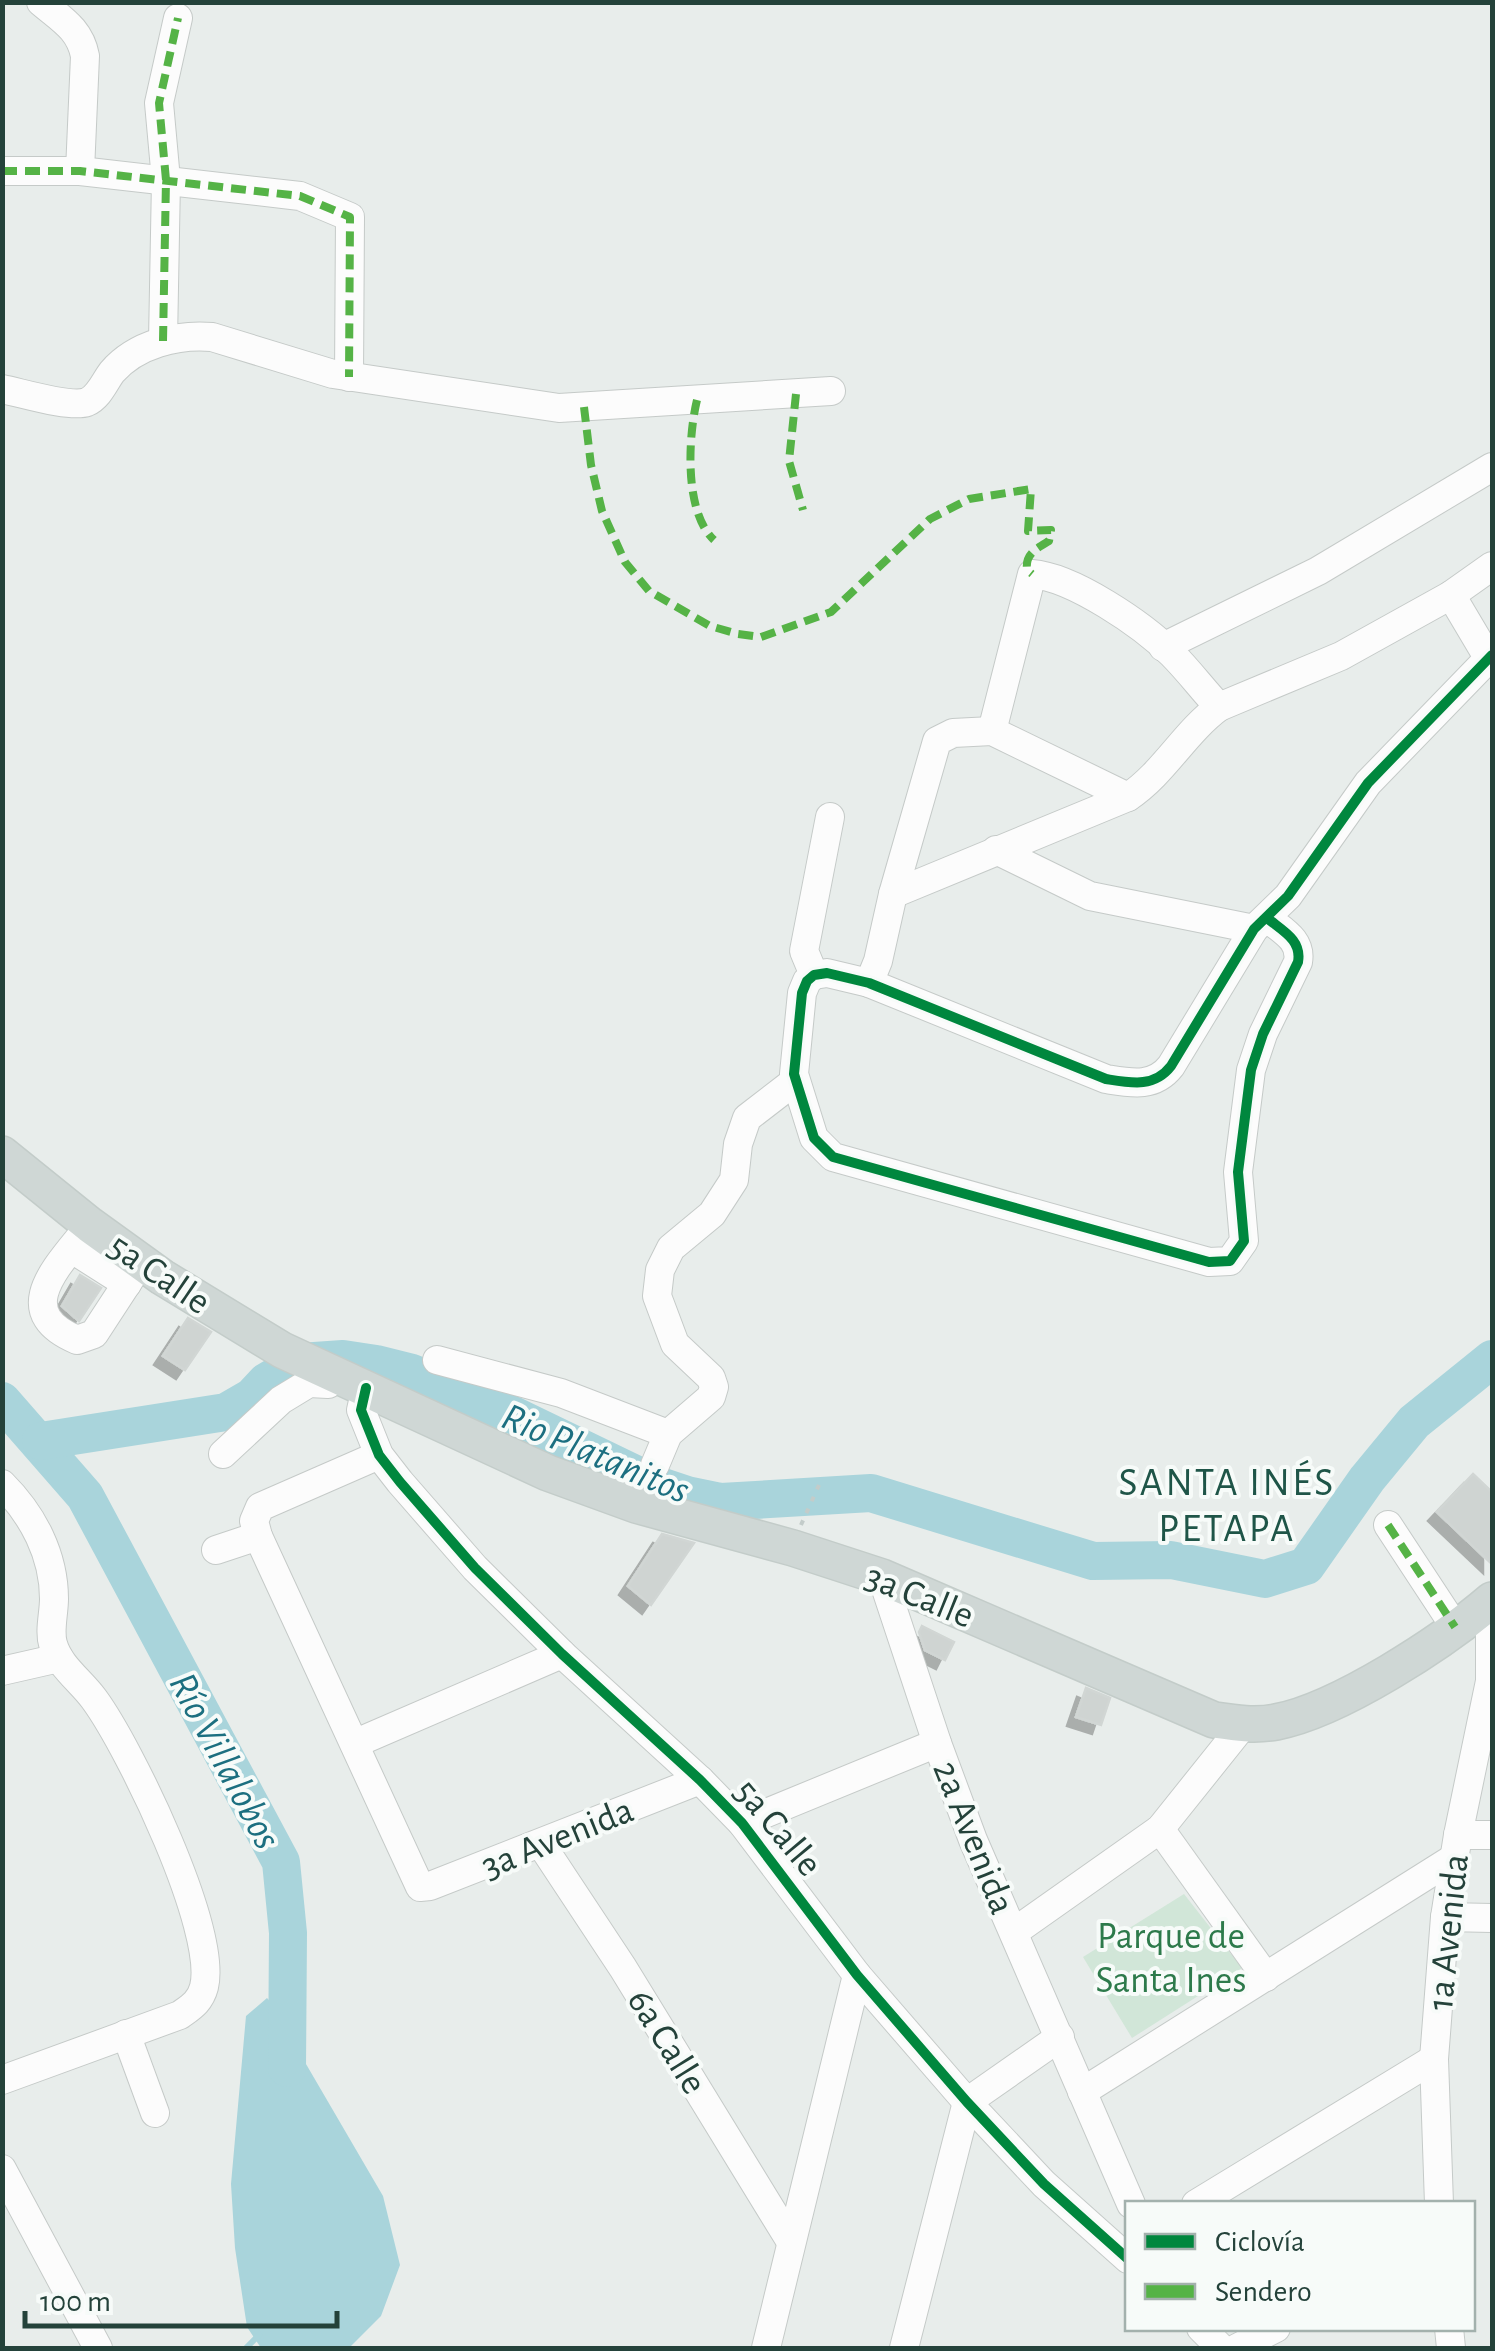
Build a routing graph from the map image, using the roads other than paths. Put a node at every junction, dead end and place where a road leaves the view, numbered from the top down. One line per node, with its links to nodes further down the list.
1 (41, 2): 4 (street)
2 (178, 18): 5 (street)
3 (2, 171): 4 (street)
4 (80, 171): 5 (street)
5 (166, 180): 6 (street); 7 (street)
6 (164, 341): 7 (street); 8 (street)
7 (349, 377): 9 (street)
8 (2, 389)
9 (831, 392)
10 (1492, 467): 13 (street)
11 (1492, 566): 12 (street)
12 (1451, 595): 14 (street); 15 (street)
13 (1163, 646): 15 (street); 16 (street)
14 (1491, 657): 21 (street)
15 (1219, 707): 17 (street)
16 (992, 731): 17 (street); 20 (street)
17 (1128, 797): 19 (street)
18 (830, 818): 22 (street)
19 (996, 850): 20 (street); 21 (street)
20 (892, 894): 23 (street)
21 (1260, 924): 23 (street); 24 (street)
22 (814, 975): 23 (street); 24 (street)
23 (869, 983)
24 (796, 1082): 31 (street)
25 (2, 1154): 26 (main road, 5a Calle)
26 (81, 1237): 27 (main road, 5a Calle); 27 (street)
27 (134, 1273): 29 (main road, 5a Calle)
28 (437, 1360): 31 (street)
29 (332, 1372): 30 (main road, 3a Calle); 32 (street)
30 (366, 1388): 33 (street, 5a Calle); 39 (main road, 3a Calle)
31 (668, 1434): 34 (street)
32 (224, 1454)
33 (379, 1455): 37 (street); 42 (street, 5a Calle)
34 (654, 1465)
35 (2, 1484): 43 (street)
36 (1388, 1525): 41 (street)
37 (258, 1536): 38 (street); 46 (street)
38 (216, 1550)
39 (882, 1577): 45 (main road, 3a Calle); 47 (street, 2a Avenida)
40 (1491, 1602): 41 (main road, 3a Calle); 52 (street, 1a Avenida)
41 (1456, 1626): 45 (main road, 3a Calle)
42 (562, 1654): 46 (street); 48 (street, 5a Calle)
43 (60, 1658): 44 (street); 60 (street)
44 (2, 1670)
45 (1244, 1724): 51 (street)
46 (356, 1743): 54 (street, 3a Avenida)
47 (936, 1743): 50 (street); 57 (street, 2a Avenida)
48 (700, 1780): 50 (street, 5a Calle); 54 (street, 3a Avenida)
49 (1492, 1820): 52 (street)
50 (742, 1823): 58 (street, 5a Calle)
51 (1160, 1830): 57 (street); 59 (street)
52 (1458, 1836): 53 (street); 55 (street, 1a Avenida); 59 (street)
53 (1492, 1836)
54 (540, 1844): 71 (street, 6a Calle)
55 (1445, 1917): 56 (street); 62 (street, 1a Avenida)
56 (1492, 1918)
57 (1014, 1932): 61 (street, 2a Avenida)
58 (858, 1976): 65 (street, 5a Calle); 71 (street)
59 (1266, 1978): 64 (street)
60 (126, 2034): 63 (street); 66 (street)
61 (1060, 2037): 64 (street, 2a Avenida); 65 (street)
62 (1434, 2059): 69 (street); 70 (street, 1a Avenida)
63 (2, 2080)
64 (1082, 2092): 68 (street, 2a Avenida)
65 (967, 2102): 72 (street, 5a Calle); 76 (street)
66 (156, 2112)
67 (2, 2169): 74 (street)
68 (1131, 2201)
69 (1201, 2201)
70 (1439, 2201)
71 (791, 2242): 75 (street)
72 (1125, 2255)
73 (1270, 2331): 77 (street)
74 (98, 2348)
75 (766, 2348)
76 (904, 2348)
77 (1237, 2348)

